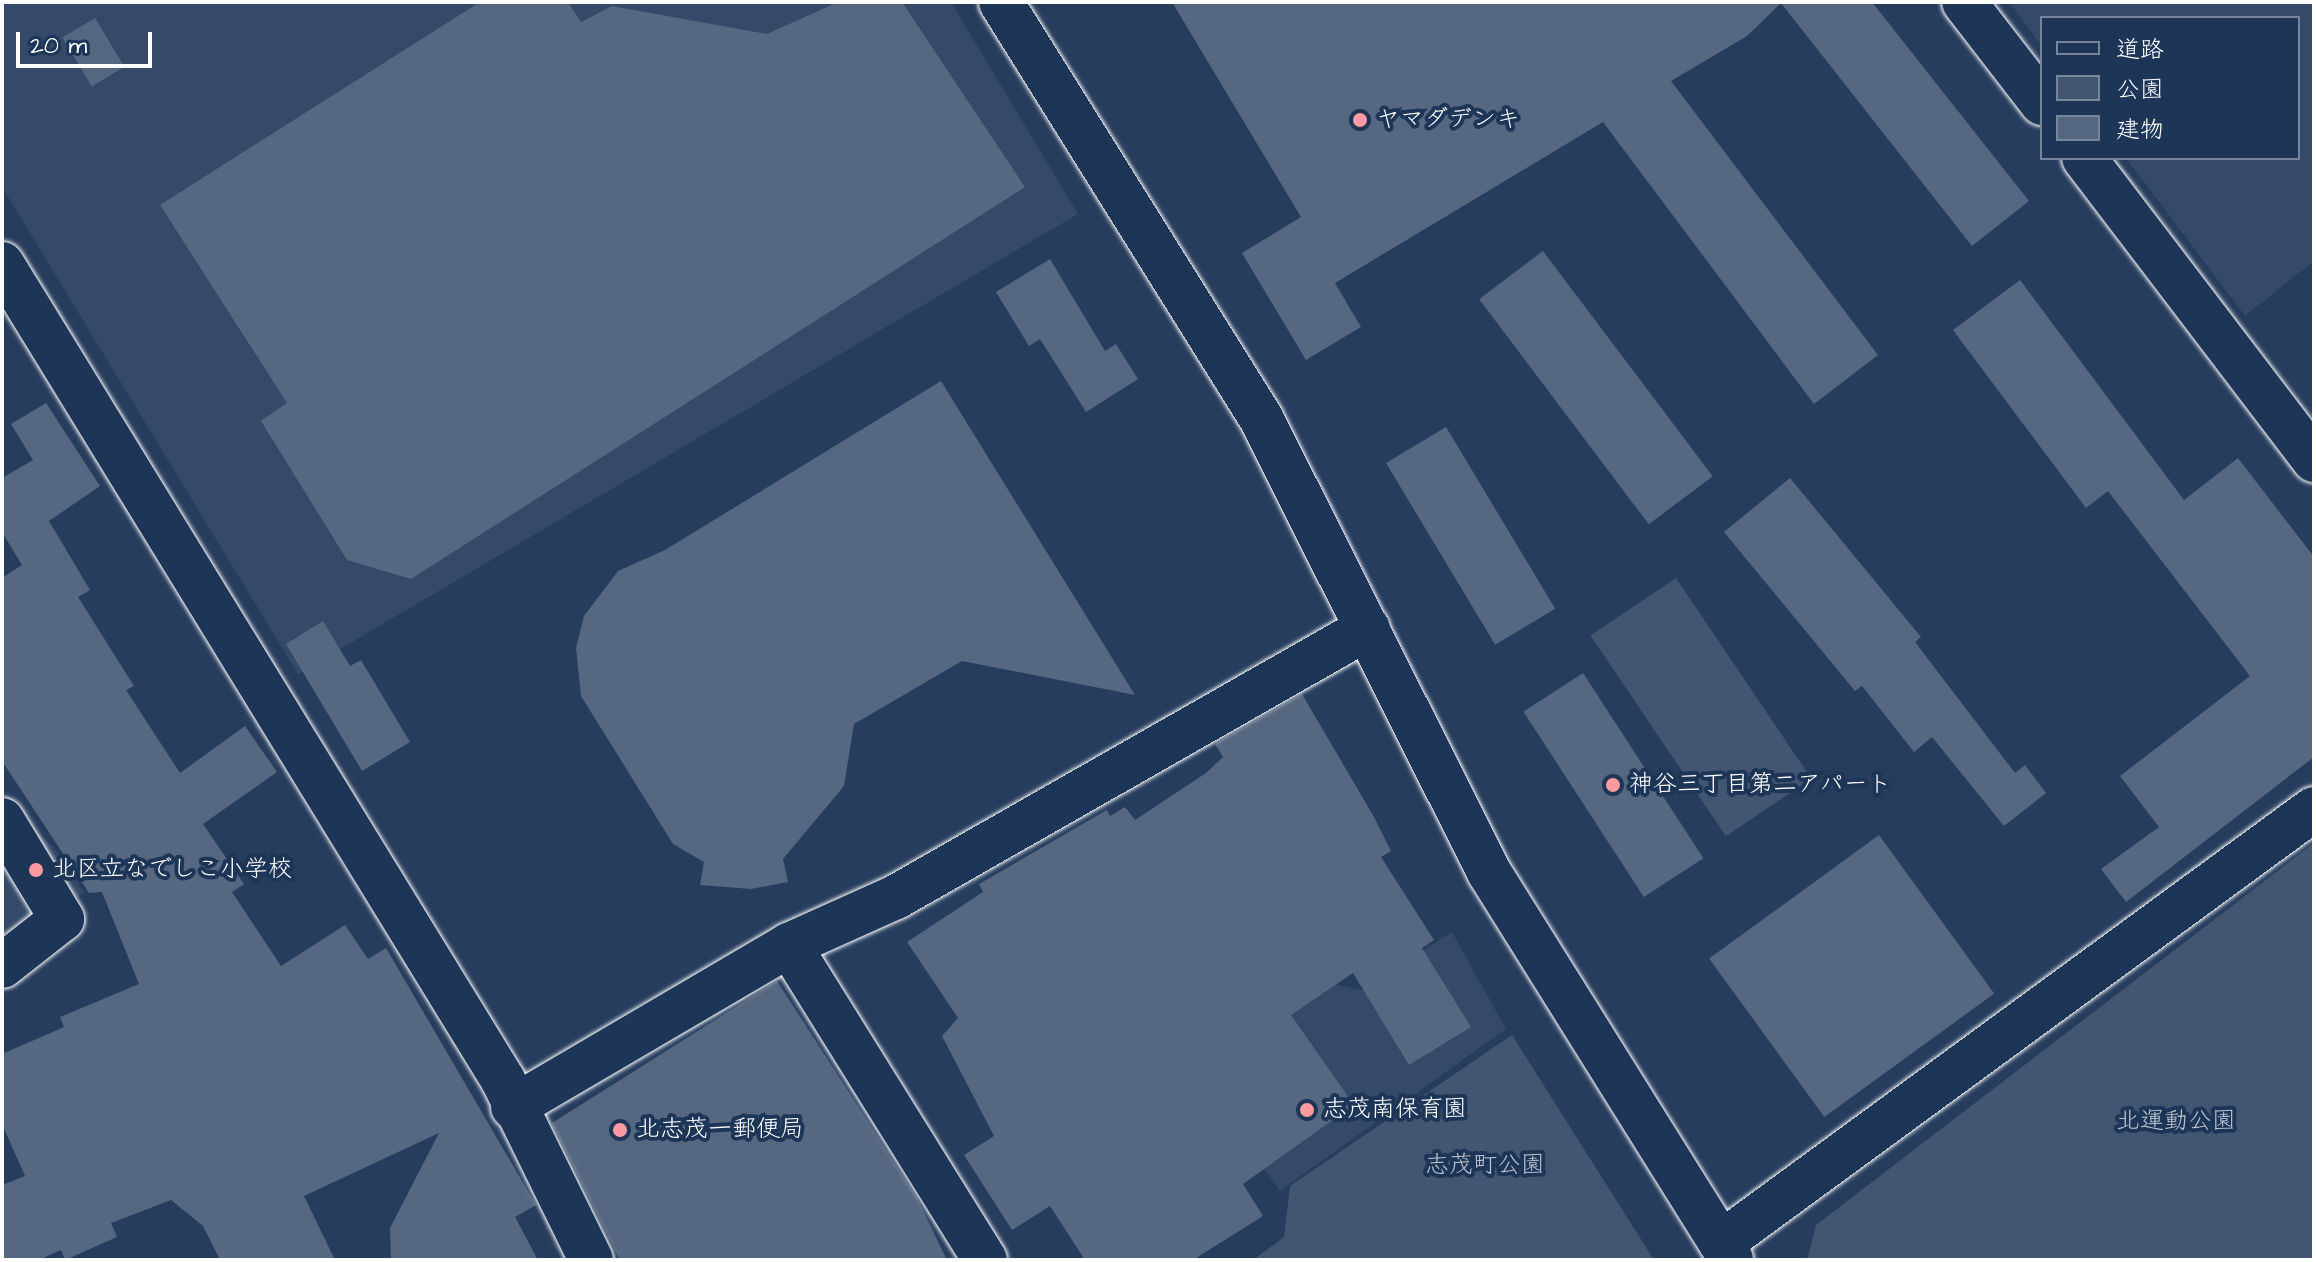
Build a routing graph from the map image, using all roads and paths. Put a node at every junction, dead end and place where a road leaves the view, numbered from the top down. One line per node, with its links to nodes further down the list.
1 (1001, 2): 7 (street)
2 (1964, 2): 3 (street)
3 (2040, 100)
4 (2086, 160): 6 (street)
5 (2, 264): 12 (street)
6 (2314, 460)
7 (1368, 628): 10 (street); 13 (street)
8 (2314, 809): 13 (street)
9 (2, 820): 11 (street)
10 (789, 945): 12 (street); 15 (street)
11 (2, 966)
12 (513, 1107): 14 (street)
13 (1726, 1251)
14 (591, 1260)
15 (985, 1260)

